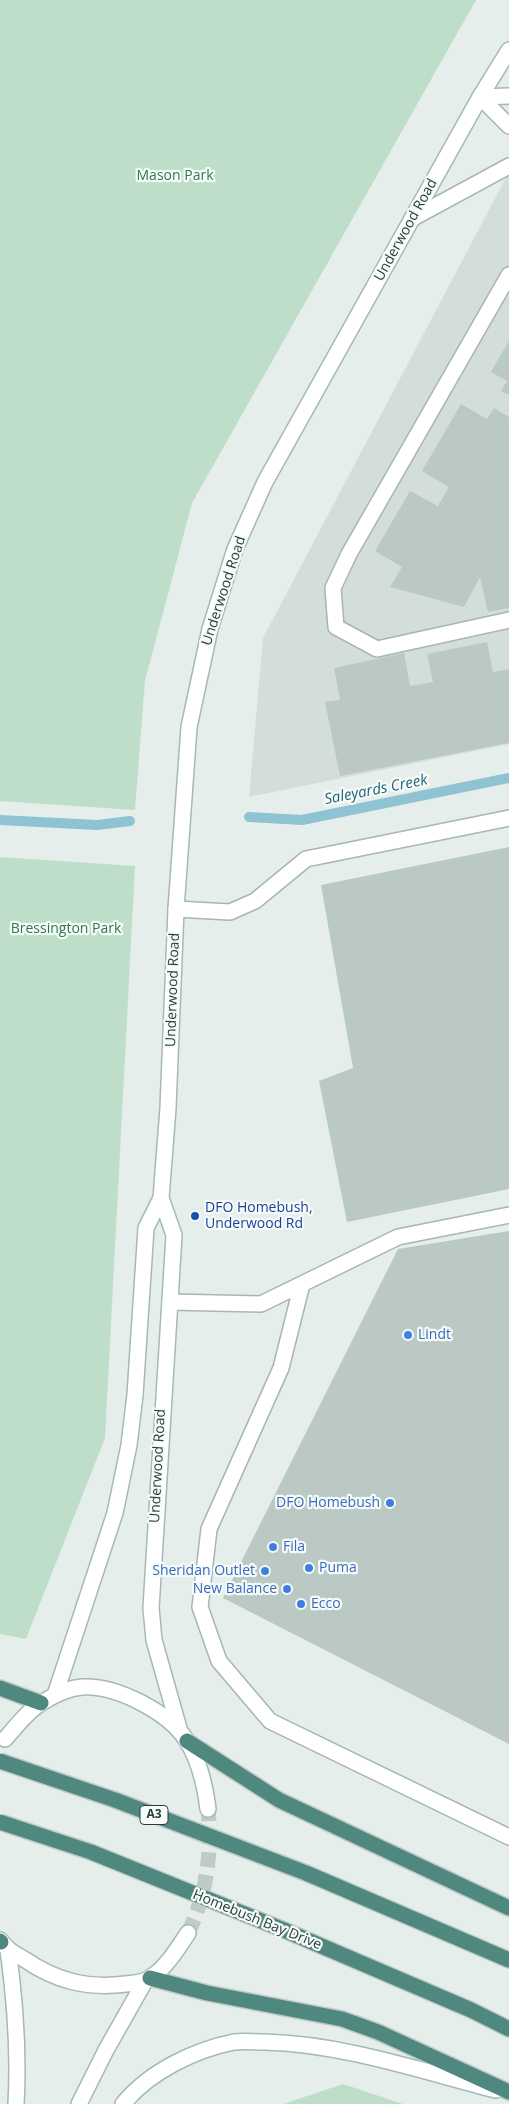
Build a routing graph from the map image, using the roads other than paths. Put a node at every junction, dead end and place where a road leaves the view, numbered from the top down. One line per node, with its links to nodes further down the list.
1 (509, 50): 3 (main road, Underwood Road)
2 (509, 96): 3 (main road)
3 (480, 97): 4 (main road); 6 (main road, Underwood Road)
4 (509, 126)
5 (509, 166): 6 (main road)
6 (413, 218): 10 (main road, Underwood Road)
7 (509, 275): 8 (main road)
8 (509, 620)
9 (509, 818): 10 (main road)
10 (176, 909): 11 (main road, Underwood Road)
11 (162, 1198): 14 (main road, Underwood Road); 16 (main road, Underwood Road)
12 (509, 1215): 13 (main road)
13 (302, 1284): 14 (main road); 23 (main road)
14 (170, 1302): 18 (main road, Underwood Road)
15 (0, 1688): 17 (highway)
16 (55, 1695): 17 (main road); 18 (main road)
17 (40, 1703): 19 (main road)
18 (183, 1737): 21 (main road, Underwood Road); 24 (highway)
19 (6, 1739)
20 (0, 1761): 27 (highway, A3, bridge)
21 (208, 1809)
22 (0, 1822): 29 (highway, Homebush Bay Drive, bridge)
23 (509, 1837)
24 (509, 1908)
25 (188, 1933): 28 (main road)
26 (2, 1943): 28 (main road); 31 (main road)
27 (509, 1960)
28 (148, 1980): 30 (highway); 32 (main road)
29 (509, 2029)
30 (509, 2093): 33 (main road)
31 (16, 2104)
32 (79, 2104)
33 (123, 2104)

